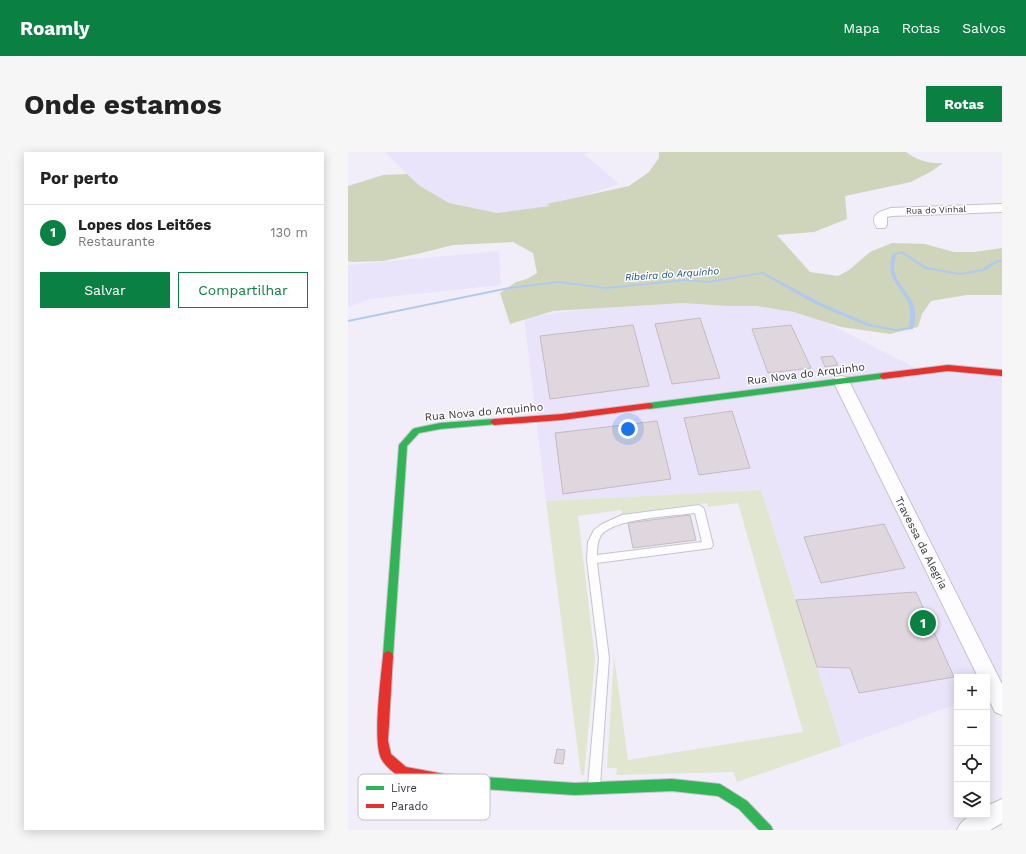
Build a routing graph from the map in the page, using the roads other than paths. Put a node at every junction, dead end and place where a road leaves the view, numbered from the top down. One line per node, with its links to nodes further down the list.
1 (1002, 208): 2 (street, Rua do Vinhal)
2 (881, 226)
3 (1002, 373): 4 (street, Rua Nova do Arquinho)
4 (841, 382): 6 (street, Travessa da Alegria); 7 (street, Rua Nova do Arquinho)
5 (592, 560): 5 (lane); 9 (lane)
6 (1002, 705)
7 (413, 774)
8 (490, 783): 9 (street, Rua Nova do Arquinho)
9 (593, 788): 11 (street, Rua Nova do Arquinho)
10 (1002, 810): 12 (street)
11 (767, 830)
12 (969, 830)

